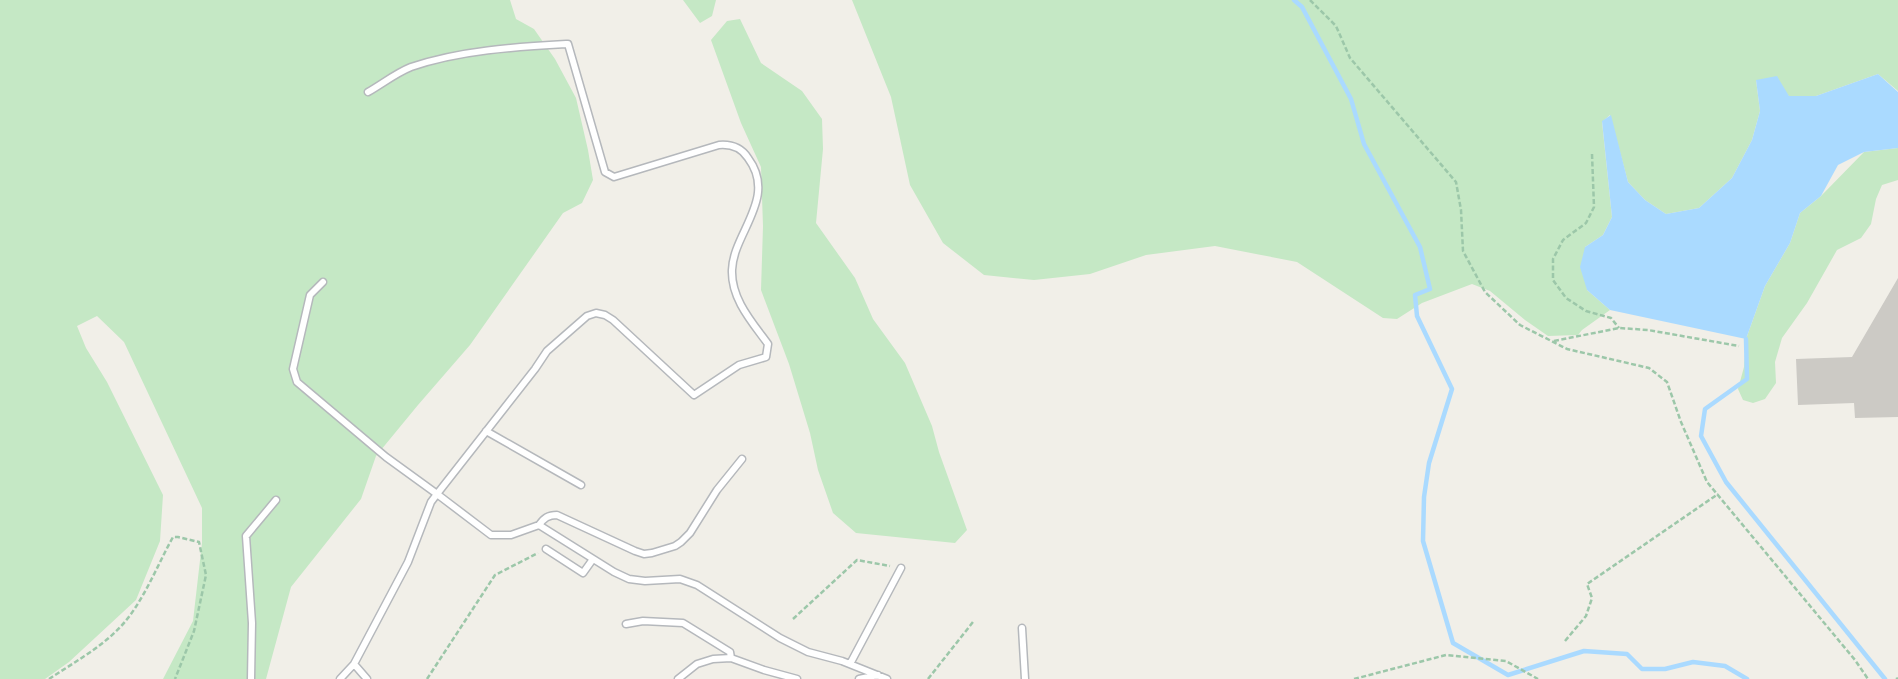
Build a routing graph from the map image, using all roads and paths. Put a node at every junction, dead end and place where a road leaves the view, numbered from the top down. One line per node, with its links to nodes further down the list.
1 (1310, 0): 6 (path)
2 (368, 92): 8 (lane)
3 (1592, 154): 5 (path)
4 (323, 282): 11 (lane)
5 (1619, 328): 6 (path); 7 (path)
6 (1553, 342): 12 (path)
7 (1739, 346)
8 (486, 431): 10 (lane); 11 (lane)
9 (742, 459): 14 (lane)
10 (581, 485)
11 (437, 494): 14 (lane); 24 (lane)
12 (1718, 494): 22 (path); 41 (path)
13 (276, 500): 29 (lane)
14 (539, 525): 16 (lane)
15 (546, 549): 16 (lane); 32 (path)
16 (593, 559): 25 (lane)
17 (901, 568): 18 (path); 25 (lane)
18 (793, 618)
19 (972, 622): 37 (path)
20 (626, 624): 23 (lane)
21 (1022, 628): 38 (lane)
22 (1565, 641)
23 (731, 658): 33 (lane); 34 (lane)
24 (354, 664): 30 (lane); 31 (lane)
25 (850, 664): 26 (lane)
26 (880, 675): 35 (lane); 36 (lane)
27 (49, 679): 28 (path)
28 (175, 679)
29 (251, 679)
30 (340, 679)
31 (367, 679)
32 (427, 679)
33 (678, 679)
34 (797, 679)
35 (859, 679)
36 (887, 679)
37 (928, 679)
38 (1025, 679)
39 (1354, 679): 40 (path)
40 (1538, 679)
41 (1868, 679)

